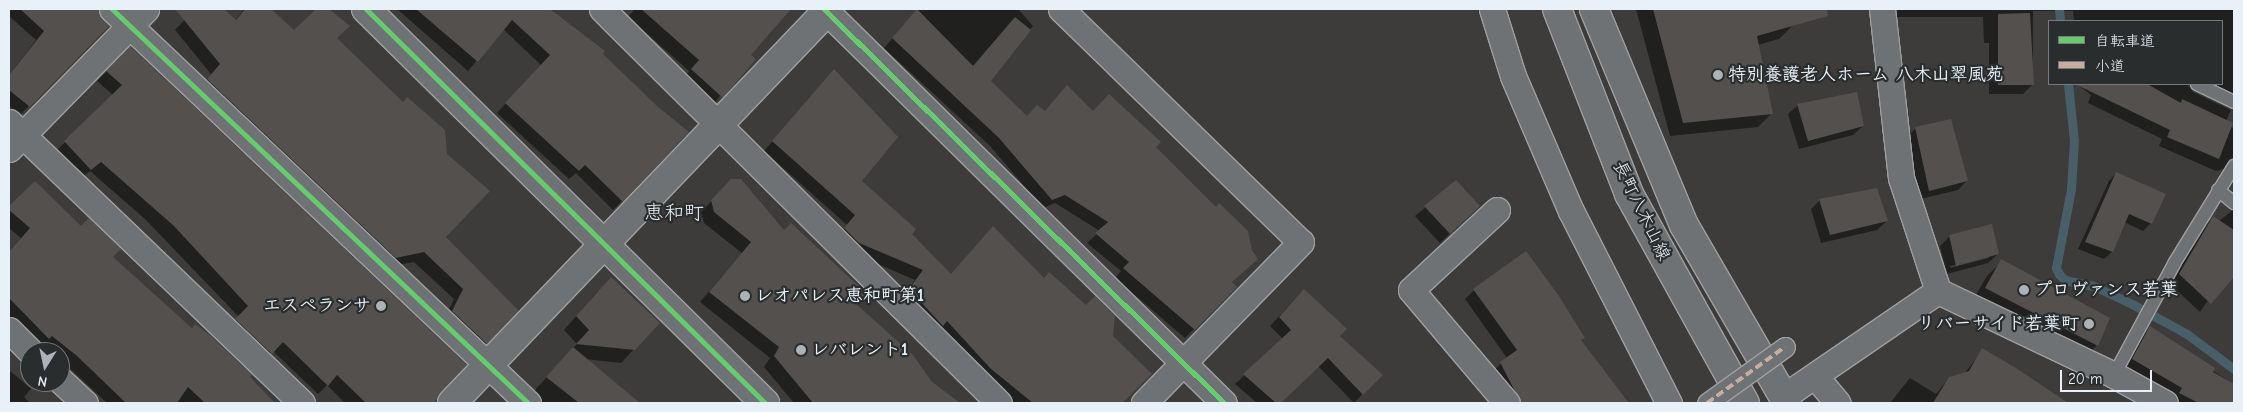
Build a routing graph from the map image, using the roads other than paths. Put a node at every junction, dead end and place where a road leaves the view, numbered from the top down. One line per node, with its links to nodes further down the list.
1 (366, 9): 18 (street)
2 (602, 9): 12 (street)
3 (827, 9): 12 (street); 23 (street)
4 (1061, 9): 23 (street)
5 (1492, 9): 38 (street)
6 (1557, 9): 40 (street, 長町八木山線)
7 (1594, 9): 28 (street)
8 (1882, 9): 19 (street)
9 (129, 14): 13 (street); 24 (street)
10 (2199, 85): 11 (lane)
11 (2234, 102)
12 (717, 124): 18 (street); 34 (street)
13 (13, 135): 30 (street)
14 (2234, 166): 15 (lane)
15 (2218, 190): 16 (lane); 25 (lane)
16 (2234, 203)
17 (1498, 210): 37 (street)
18 (604, 243): 24 (street); 33 (street)
19 (1938, 291): 25 (street); 26 (street)
20 (9, 330): 21 (street)
21 (21, 342)
22 (1785, 347): 39 (street, bridge)
23 (1181, 363): 35 (street); 36 (street)
24 (489, 366): 31 (street); 32 (street)
25 (2114, 375): 42 (street)
26 (1815, 376): 28 (street); 41 (street)
27 (70, 389): 29 (street)
28 (1785, 400)
29 (85, 403)
30 (302, 403)
31 (452, 403)
32 (528, 403)
33 (765, 403)
34 (999, 403)
35 (1144, 403)
36 (1224, 403)
37 (1506, 403)
38 (1669, 403)
39 (1707, 403)
40 (1745, 403)
41 (1838, 403)
42 (2165, 403)

